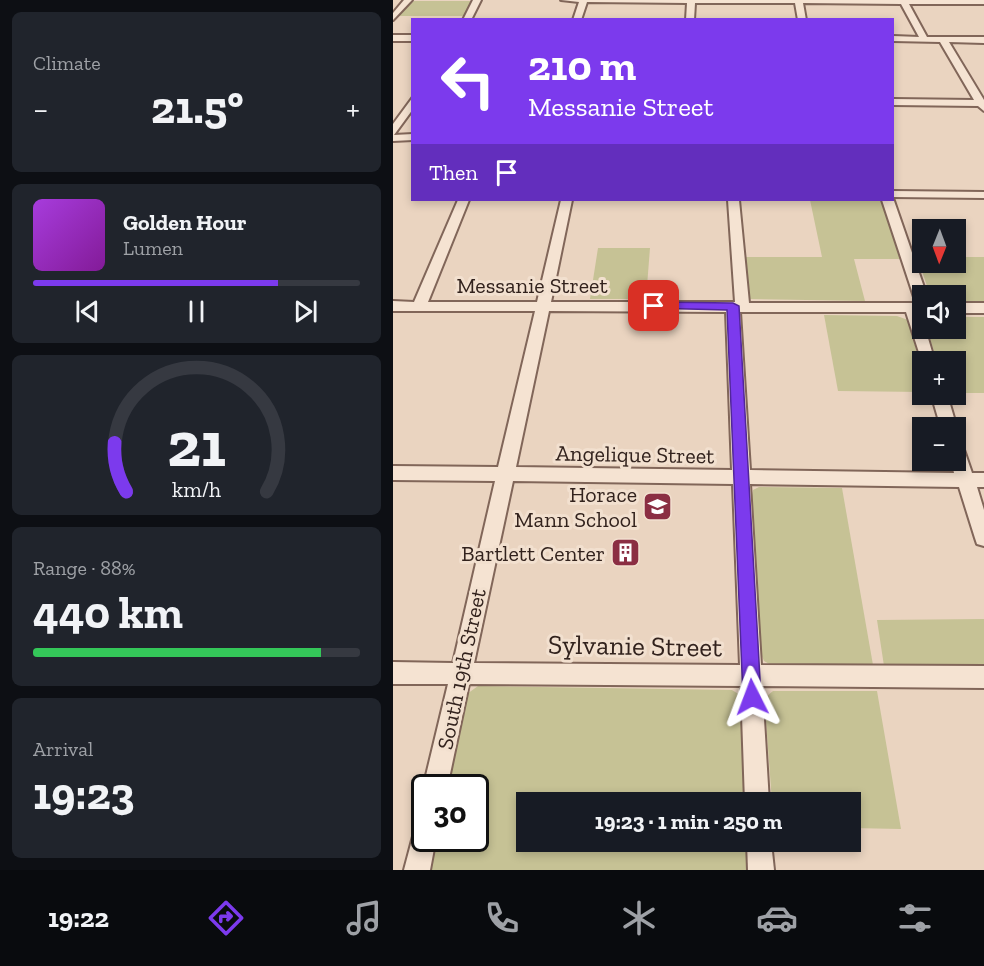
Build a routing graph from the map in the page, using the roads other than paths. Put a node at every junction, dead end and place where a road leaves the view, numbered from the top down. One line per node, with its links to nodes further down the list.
1 (408, 0): 9 (street)
2 (477, 0): 10 (street)
3 (565, 0): 4 (street)
4 (584, 0): 5 (street); 11 (street)
5 (691, 0): 6 (street); 12 (street)
6 (798, 0): 7 (street); 13 (street)
7 (904, 1): 8 (street); 17 (street)
8 (984, 2)
9 (393, 18)
10 (468, 18)
11 (578, 18)
12 (690, 18)
13 (802, 18)
14 (393, 38): 15 (street)
15 (411, 38)
16 (894, 39): 17 (street)
17 (924, 39): 18 (street)
18 (943, 40): 19 (street); 22 (street)
19 (984, 40)
20 (894, 102): 22 (street)
21 (411, 103): 23 (street)
22 (983, 105)
23 (393, 132)
24 (411, 137): 25 (street)
25 (393, 138)
26 (894, 194): 27 (street)
27 (984, 195)
28 (463, 201): 34 (street)
29 (567, 201): 35 (street, South 19th Street)
30 (734, 201): 36 (street)
31 (888, 201): 32 (street)
32 (913, 285)
33 (393, 306): 34 (street, Messanie Street)
34 (419, 306): 35 (street, Messanie Street)
35 (543, 306): 36 (street, Messanie Street); 42 (street, South 19th Street)
36 (737, 307): 37 (street, Messanie Street); 43 (street)
37 (912, 307)
38 (966, 308): 39 (street)
39 (984, 308)
40 (966, 465): 44 (street)
41 (393, 473): 42 (street, Angelique Street)
42 (504, 476): 43 (street, Angelique Street); 47 (street, South 19th Street)
43 (740, 478): 44 (street, Angelique Street); 48 (street)
44 (975, 480): 45 (street)
45 (984, 538)
46 (393, 673): 47 (street, Sylvanie Street)
47 (460, 673): 48 (street, Sylvanie Street); 50 (street, South 19th Street)
48 (751, 676): 49 (street, Sylvanie Street); 51 (street)
49 (984, 677)
50 (438, 774)
51 (757, 792)
52 (421, 852): 54 (street)
53 (760, 852): 55 (street)
54 (417, 870)
55 (761, 870)

